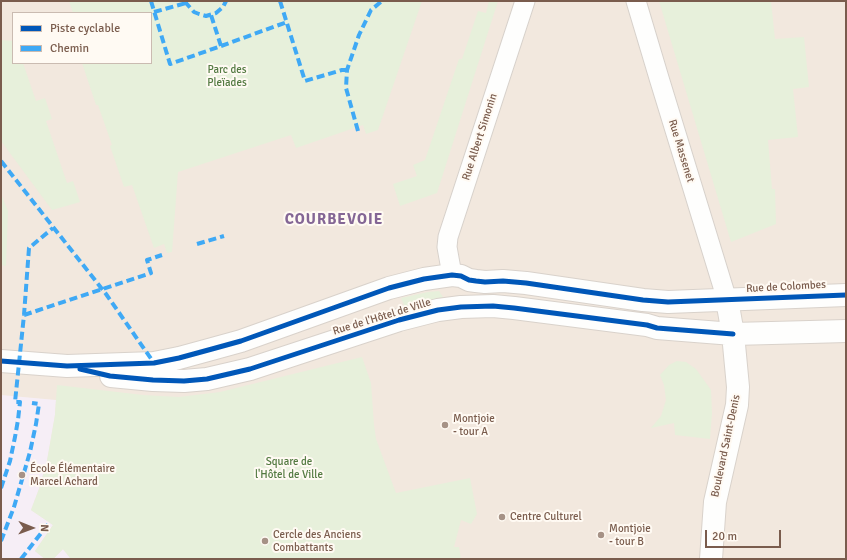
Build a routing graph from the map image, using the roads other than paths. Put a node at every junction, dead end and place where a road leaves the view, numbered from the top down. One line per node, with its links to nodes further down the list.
1 (525, 1): 3 (street, Rue Albert Simonin)
2 (636, 1): 5 (street, Rue Massenet)
3 (452, 275): 5 (main road, Rue de l'Hôtel de Ville); 6 (main road); 10 (main road, Rue de l'Hôtel de Ville)
4 (846, 295): 5 (main road, Rue de Colombes)
5 (727, 300): 8 (main road, Boulevard Saint-Denis)
6 (461, 307): 8 (main road, Rue de l'Hôtel de Ville); 10 (main road, Rue de l'Hôtel de Ville)
7 (846, 331): 8 (main road)
8 (733, 334): 11 (main road, Boulevard Saint-Denis)
9 (1, 361): 10 (main road, Rue de l'Hôtel de Ville)
10 (66, 366)
11 (711, 559)

